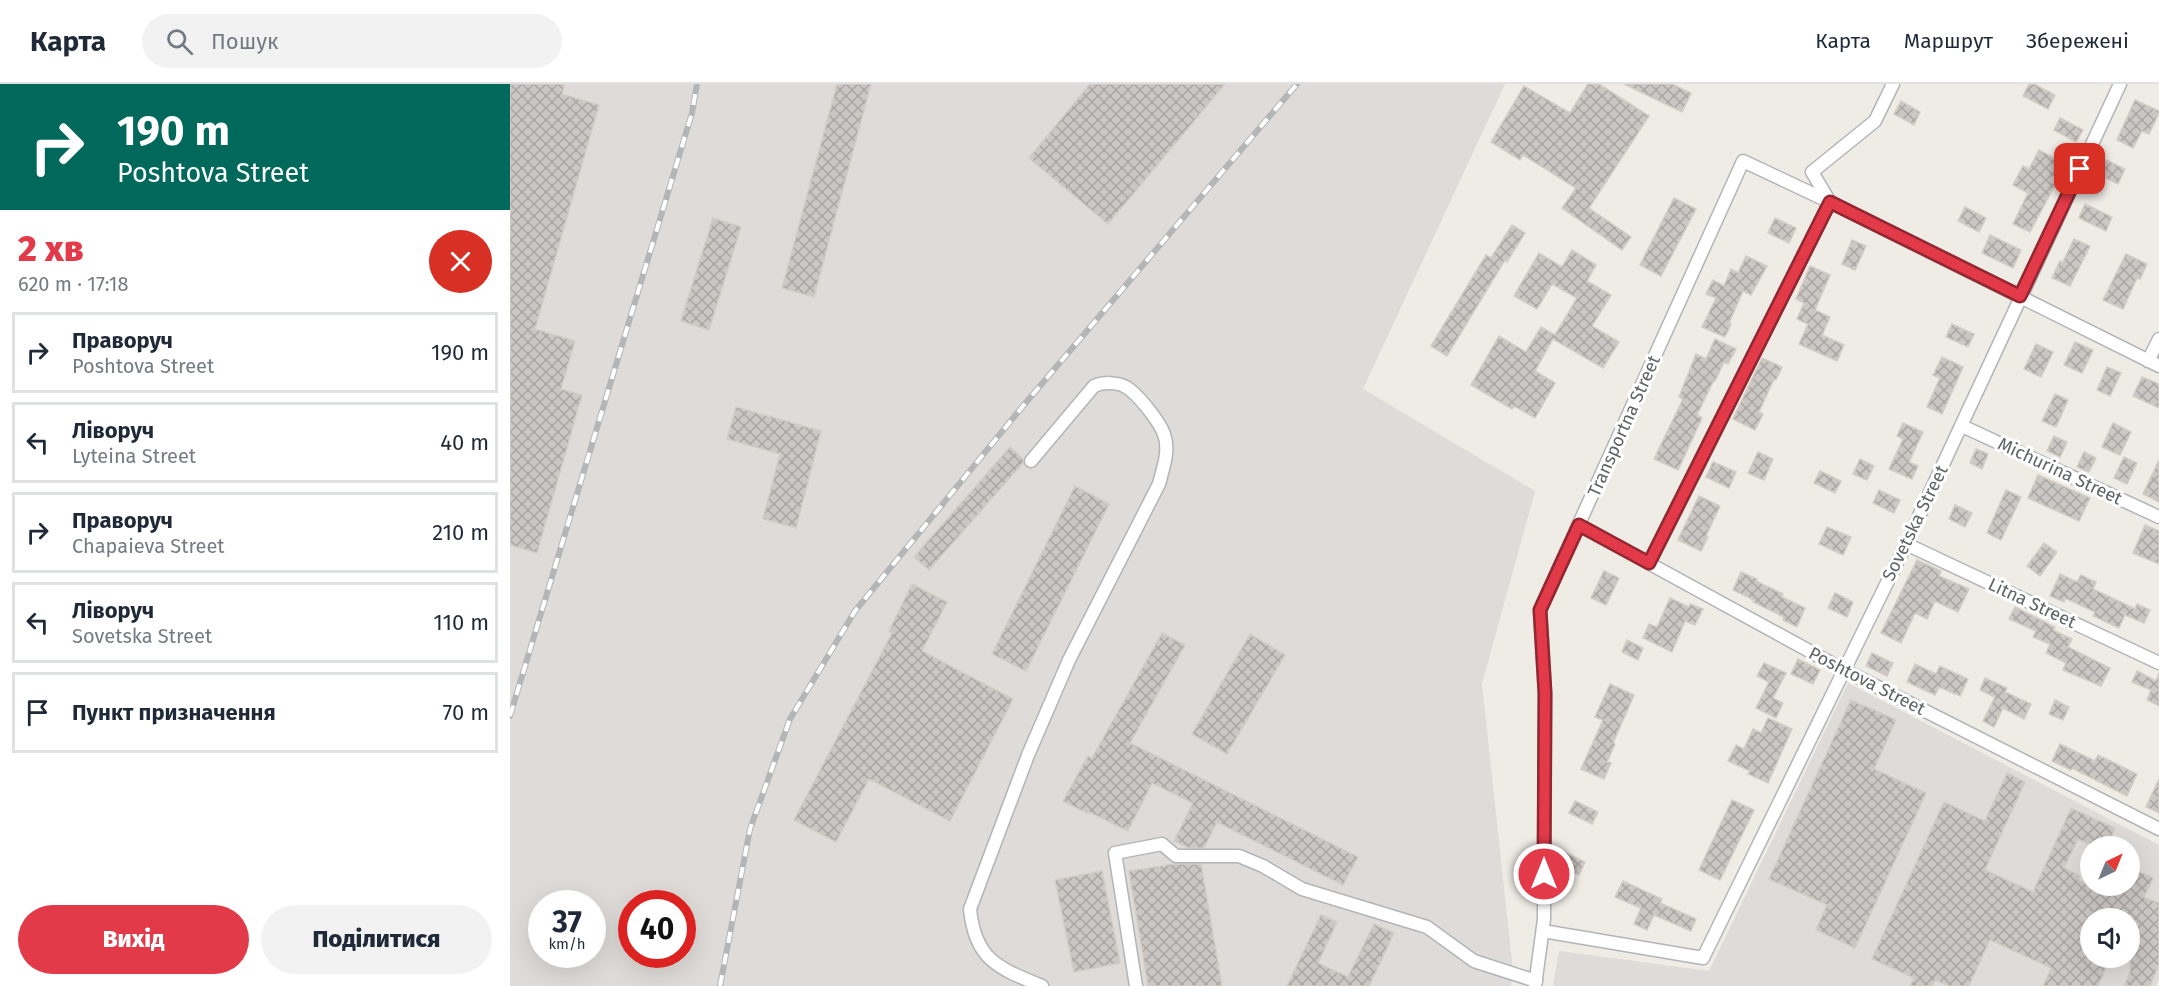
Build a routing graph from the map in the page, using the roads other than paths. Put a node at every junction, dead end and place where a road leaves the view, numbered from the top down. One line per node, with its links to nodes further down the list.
1 (1893, 84): 3 (street)
2 (2120, 84): 4 (street, Sovetska Street)
3 (1830, 202): 4 (street); 10 (street, Transportna Street); 12 (street)
4 (2020, 296): 6 (street); 7 (street, Sovetska Street)
5 (2159, 339): 6 (street)
6 (2155, 363)
7 (1962, 426): 9 (street, Michurina Street); 11 (street, Sovetska Street)
8 (1031, 461): 18 (street)
9 (2159, 517)
10 (1579, 525): 12 (street, Poshtova Street); 16 (street, Transportna Street)
11 (1906, 544): 13 (street, Litna Street); 14 (street, Sovetska Street)
12 (1649, 563): 14 (street, Poshtova Street)
13 (2159, 663)
14 (1844, 670): 15 (street, Poshtova Street); 16 (street, Sovetska Street)
15 (2159, 829)
16 (1543, 931): 17 (street, Transportna Street)
17 (1535, 984): 19 (street)
18 (1042, 986)
19 (1136, 986)

